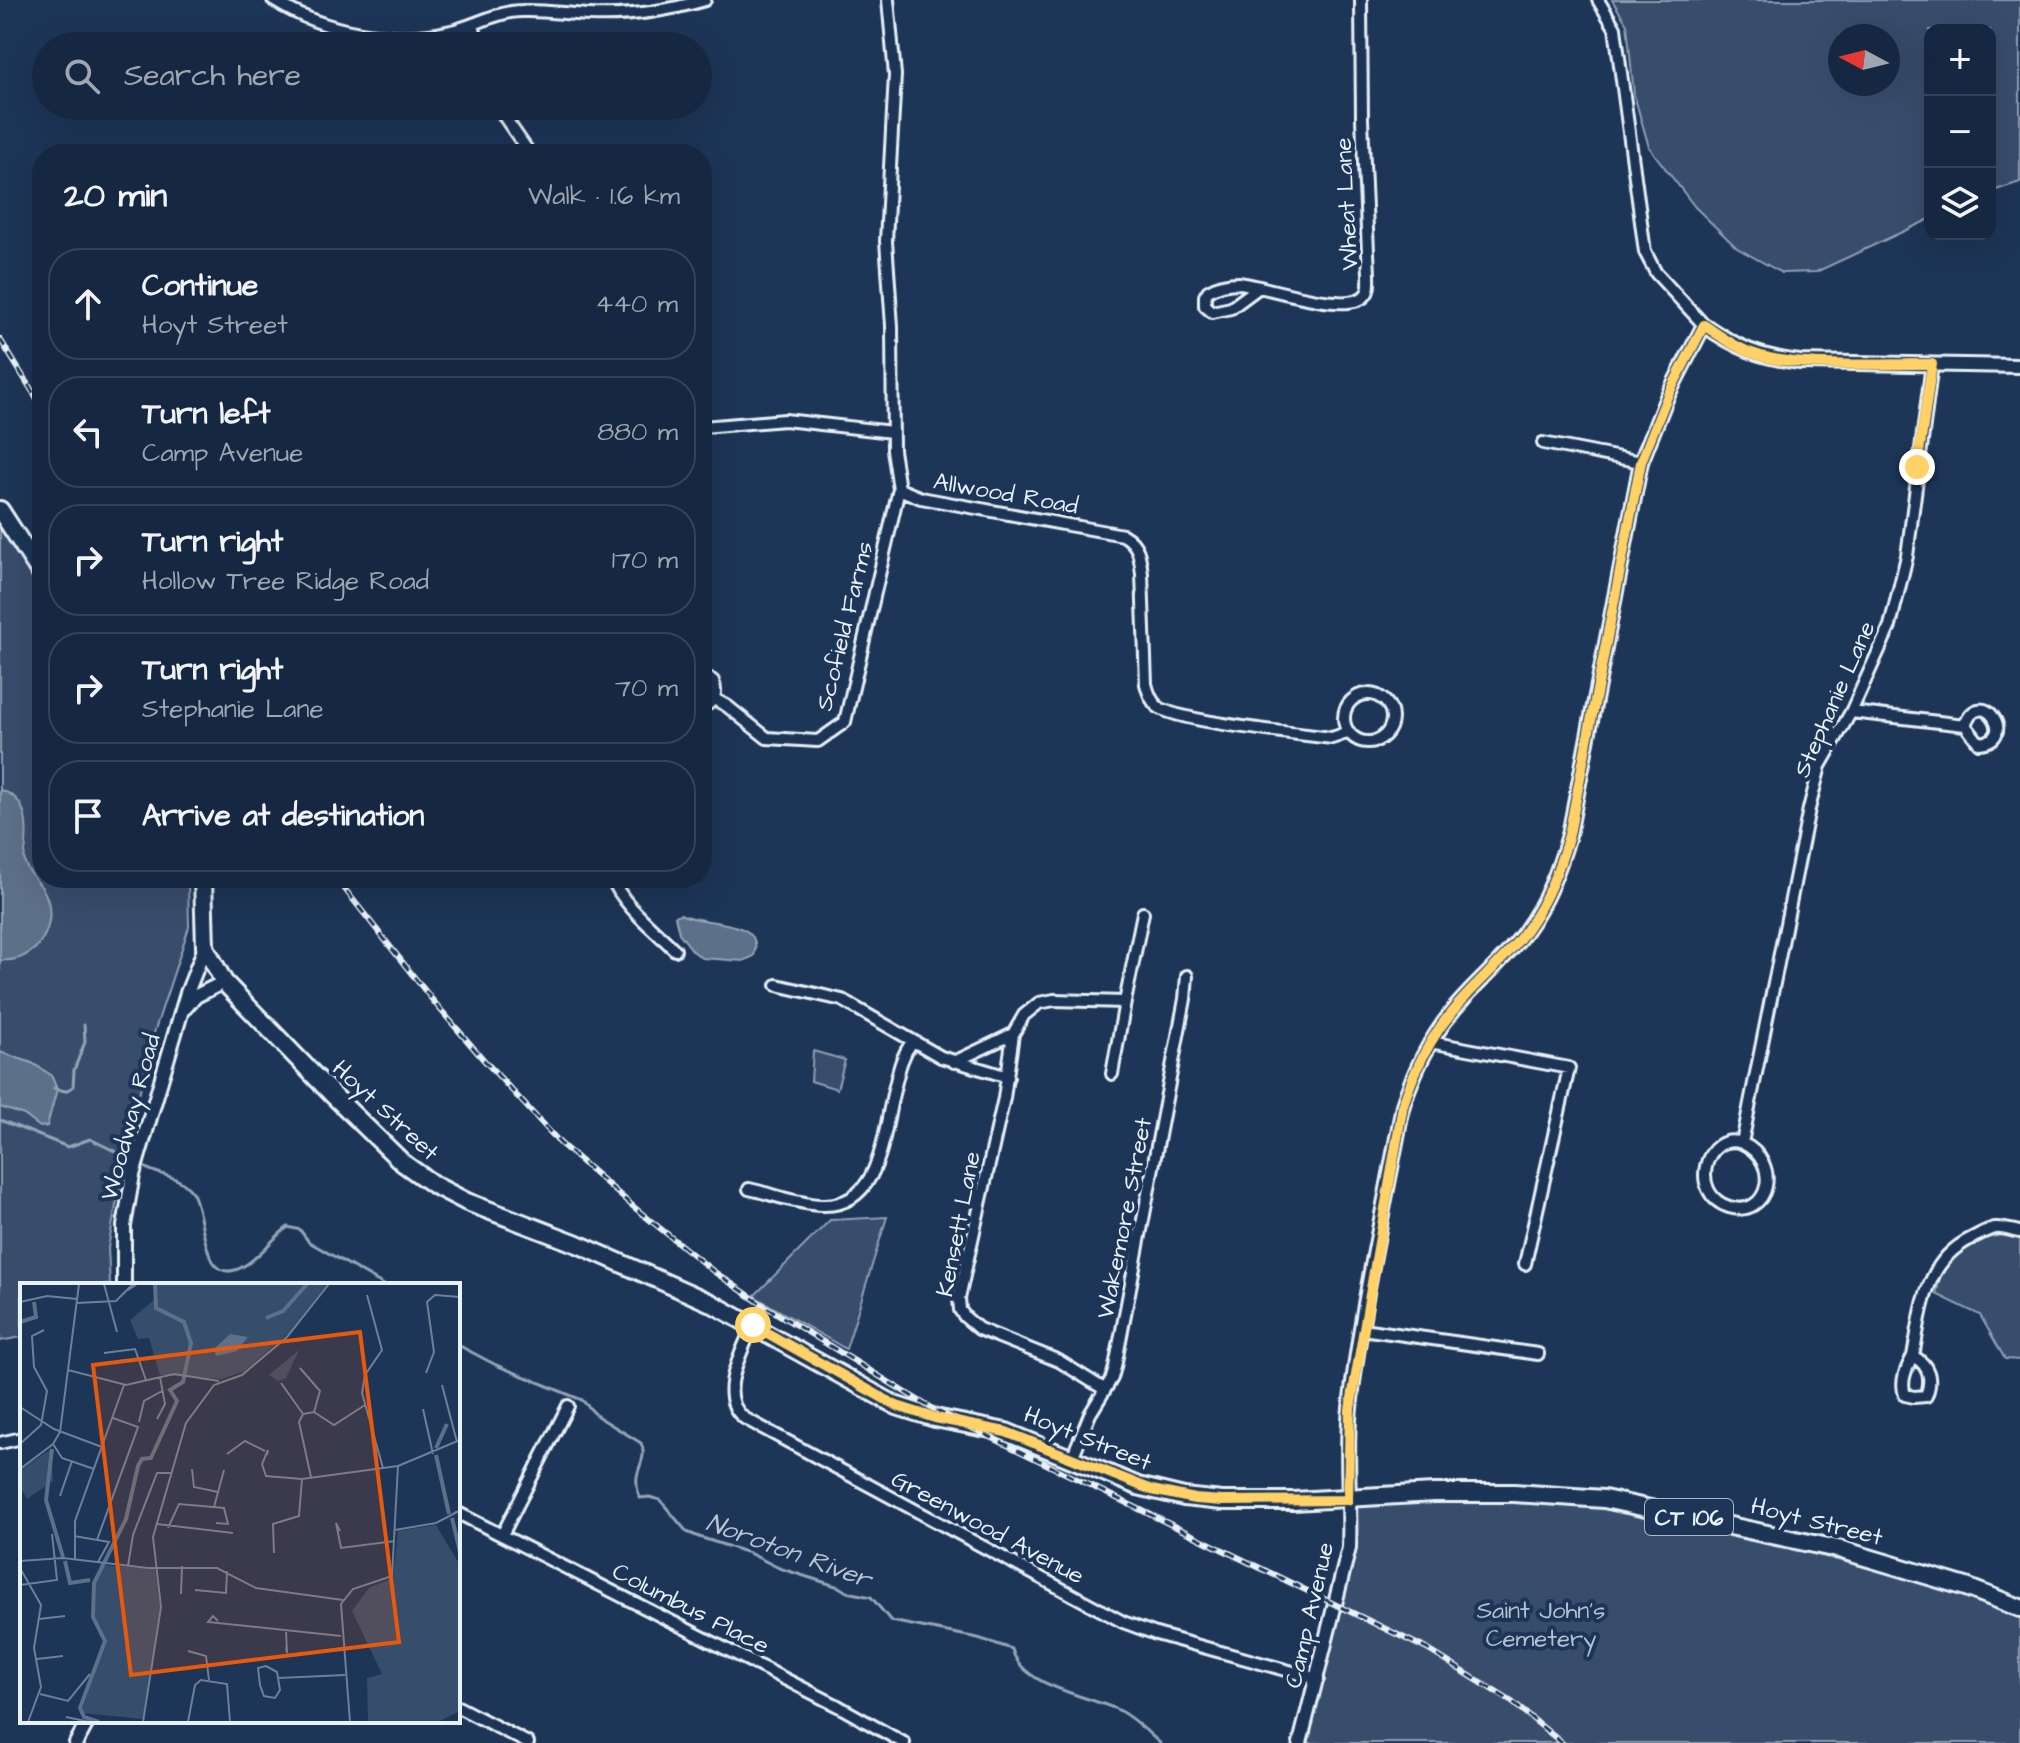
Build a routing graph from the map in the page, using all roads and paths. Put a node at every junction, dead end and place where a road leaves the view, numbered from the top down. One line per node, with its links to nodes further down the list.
1 (273, 0): 7 (street)
2 (705, 0): 6 (street)
3 (888, 0): 17 (street, Allwood Road)
4 (1361, 0): 12 (street, Wheat Lane)
5 (1598, 0): 13 (street)
6 (473, 26): 8 (street); 9 (street)
7 (358, 32)
8 (442, 32)
9 (475, 32)
10 (507, 120): 11 (street)
11 (523, 144)
12 (1258, 288): 12 (street, Wheat Lane)
13 (1704, 325): 14 (street); 19 (street, Camp Avenue)
14 (1932, 364): 15 (street); 25 (street, Stephanie Lane)
15 (2020, 366)
16 (712, 426): 17 (street)
17 (892, 432): 20 (street, Allwood Road)
18 (1543, 443): 19 (street)
19 (1641, 462): 40 (street, Camp Avenue)
20 (899, 489): 24 (street, Scofield Farms); 27 (street, Allwood Road)
21 (0, 510): 22 (main road)
22 (32, 560)
23 (712, 680): 24 (street, Scofield Farms)
24 (714, 699)
25 (1851, 712): 26 (street); 44 (street, Stephanie Lane)
26 (1965, 725)
27 (1349, 732): 27 (street, Allwood Road)
28 (203, 888): 31 (main road, Hoyt Street / CT 106)
29 (619, 888): 32 (street)
30 (1143, 913): 36 (street)
31 (205, 947): 34 (main road, Hoyt Street / CT 106); 37 (street, Woodway Road)
32 (675, 950)
33 (1187, 976): 53 (street, Wakemore Street)
34 (224, 982): 37 (street, Woodway Road); 49 (main road, Hoyt Street / CT 106)
35 (777, 985): 39 (street)
36 (1125, 1002): 38 (street); 42 (street)
37 (183, 1010): 48 (street, Woodway Road)
38 (1013, 1034): 41 (street); 43 (street, Kensett Lane)
39 (912, 1042): 41 (street); 45 (street)
40 (1430, 1042): 47 (street); 50 (street, Camp Avenue)
41 (954, 1062): 43 (street)
42 (1112, 1074)
43 (1008, 1077): 53 (street, Kensett Lane)
44 (1742, 1143): 44 (street)
45 (749, 1189)
46 (2020, 1232): 52 (street)
47 (1525, 1264)
48 (124, 1283)
49 (753, 1325): 57 (main road, Hoyt Street / CT 106); 62 (street, Greenwood Avenue)
50 (1362, 1329): 51 (street); 58 (street, Camp Avenue)
51 (1538, 1354)
52 (1913, 1356)
53 (1104, 1389): 57 (street, Wakemore Street)
54 (568, 1406): 60 (street)
55 (20, 1438): 56 (street)
56 (0, 1443)
57 (1072, 1458): 58 (main road, Hoyt Street / CT 106)
58 (1348, 1500): 61 (main road, Hoyt Street / CT 106); 62 (street, Camp Avenue)
59 (460, 1514): 60 (street, Columbus Place)
60 (502, 1535): 67 (street, Columbus Place)
61 (2020, 1608)
62 (1318, 1679): 68 (street, Camp Avenue)
63 (460, 1708): 66 (street)
64 (87, 1723): 65 (street)
65 (76, 1743)
66 (528, 1743)
67 (904, 1743)
68 (1300, 1743)

